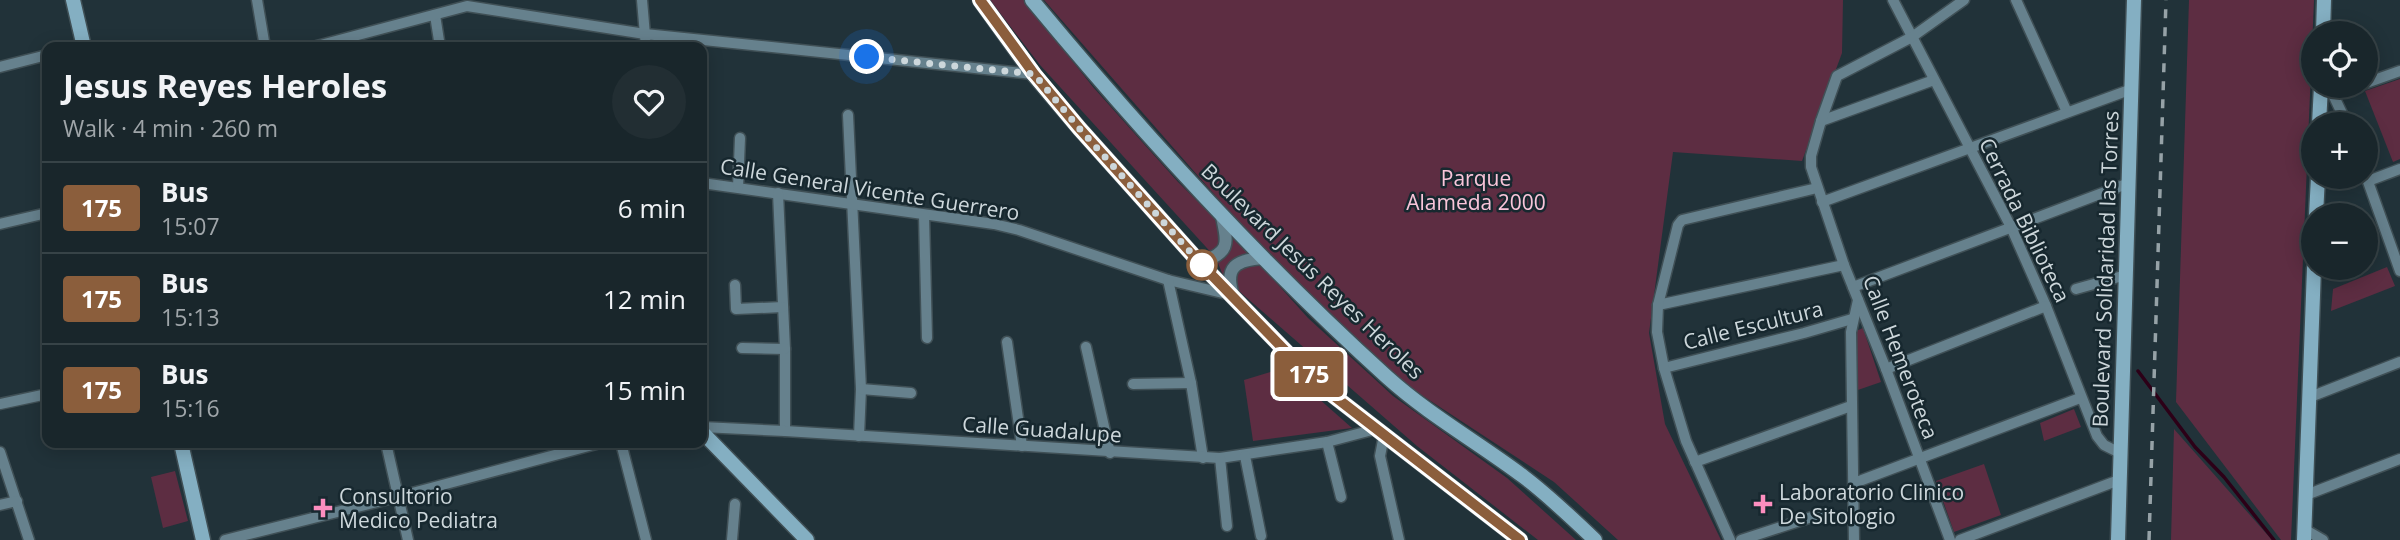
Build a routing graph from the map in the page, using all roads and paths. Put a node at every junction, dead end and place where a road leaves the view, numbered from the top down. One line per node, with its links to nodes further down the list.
1 (73, 0): 16 (main road)
2 (257, 0): 17 (street)
3 (642, 0): 14 (street)
4 (980, 0): 24 (main road)
5 (1032, 0): 45 (main road, Boulevard Jesús Reyes Heroles)
6 (1893, 0): 15 (street, Cerrada Biblioteca)
7 (1964, 0): 15 (street, Calle Hemeroteca)
8 (2016, 0): 28 (street)
9 (2134, 0): 27 (main road, Boulevard Solidaridad las Torres)
10 (2325, 0): 13 (main road)
11 (467, 3): 12 (street); 14 (street)
12 (435, 15): 18 (street); 19 (street)
13 (2324, 21)
14 (645, 34): 20 (street); 24 (street)
15 (1912, 37): 26 (street, Cerrada Biblioteca); 30 (street, Calle Hemeroteca)
16 (82, 42)
17 (264, 42)
18 (332, 42)
19 (439, 42)
20 (646, 42)
21 (42, 56): 22 (street)
22 (0, 67)
23 (2400, 71): 25 (street)
24 (1034, 74): 49 (main road)
25 (2378, 79)
26 (1934, 80): 30 (street); 32 (street, Cerrada Biblioteca)
27 (2132, 89): 28 (street); 35 (main road, Boulevard Solidaridad las Torres)
28 (2067, 111): 32 (street)
29 (848, 115): 42 (street)
30 (1821, 121): 38 (street, Calle Hemeroteca)
31 (740, 138): 37 (street)
32 (1971, 149): 41 (street); 47 (street, Cerrada Biblioteca)
33 (2400, 169): 34 (street)
34 (2378, 175)
35 (2129, 183): 47 (street); 52 (main road, Boulevard Solidaridad las Torres)
36 (707, 184): 37 (street, Calle General Vicente Guerrero)
37 (738, 187): 40 (street, Calle General Vicente Guerrero)
38 (1817, 188): 41 (street, Calle Hemeroteca); 60 (street)
39 (2371, 189): 51 (street)
40 (778, 193): 42 (street, Calle General Vicente Guerrero); 62 (street)
41 (1822, 202): 50 (street, Calle Hemeroteca)
42 (853, 204): 44 (street, Calle General Vicente Guerrero); 74 (street)
43 (42, 214): 46 (street)
44 (924, 215): 53 (street, Calle General Vicente Guerrero); 64 (street)
45 (1222, 217): 48 (main road, Boulevard Jesús Reyes Heroles); 49 (street)
46 (0, 224)
47 (2011, 227): 56 (street); 61 (street, Cerrada Biblioteca)
48 (1263, 258): 58 (street); 122 (main road, Boulevard Jesús Reyes Heroles)
49 (1200, 263): 58 (main road)
50 (1844, 265): 56 (street, Calle Hemeroteca); 60 (street)
51 (2399, 266)
52 (2126, 275): 57 (street); 94 (main road, Boulevard Solidaridad las Torres)
53 (1168, 280): 58 (street, Calle General Vicente Guerrero); 72 (street)
54 (2314, 280): 77 (main road)
55 (734, 285): 62 (street)
56 (1853, 286): 59 (street, Calle Hemeroteca)
57 (2076, 289)
58 (1233, 295): 83 (main road)
59 (1858, 300): 63 (street); 71 (street, Calle Hemeroteca)
60 (1658, 305): 70 (street)
61 (2046, 306): 71 (street); 78 (street, Cerrada Biblioteca)
62 (783, 307): 68 (street)
63 (1852, 319): 70 (street, Calle Escultura); 80 (street)
64 (927, 338)
65 (1007, 342): 87 (street)
66 (1086, 346): 93 (street)
67 (742, 348): 68 (street)
68 (785, 349): 82 (street)
69 (2400, 362): 77 (street)
70 (1664, 368): 100 (street)
71 (1886, 369): 99 (street, Calle Hemeroteca)
72 (1191, 383): 73 (street); 96 (street)
73 (1133, 384)
74 (861, 389): 75 (street); 85 (street)
75 (911, 393)
76 (42, 395): 79 (street)
77 (2309, 397): 103 (main road)
78 (2080, 398): 94 (street, Cerrada Biblioteca); 99 (street)
79 (0, 404)
80 (1851, 407): 100 (street); 102 (street)
81 (707, 430): 82 (street, Calle Guadalupe)
82 (785, 430): 85 (street, Calle Guadalupe)
83 (1380, 432): 86 (street, Calle Guadalupe); 120 (street); 121 (main road)
84 (707, 435): 119 (main road)
85 (859, 436): 87 (street, Calle Guadalupe)
86 (1326, 442): 95 (street, Calle Guadalupe); 105 (street)
87 (1022, 446): 93 (street, Calle Guadalupe)
88 (182, 448): 114 (main road)
89 (387, 448): 104 (street)
90 (581, 448): 104 (street)
91 (622, 448): 117 (street)
92 (0, 452): 106 (street)
93 (1110, 453): 96 (street, Calle Guadalupe)
94 (2120, 453): 101 (main road, Boulevard Solidaridad las Torres)
95 (1245, 456): 97 (street, Calle Guadalupe); 112 (street)
96 (1203, 458): 97 (street, Calle Guadalupe)
97 (1220, 458): 110 (street)
98 (2400, 458): 103 (street)
99 (1920, 459): 102 (street); 126 (street, Calle Hemeroteca)
100 (1695, 462): 123 (street)
101 (2119, 480): 127 (street); 128 (main road, Boulevard Solidaridad las Torres)
102 (1854, 483): 125 (street)
103 (2306, 495): 111 (main road)
104 (397, 497): 115 (street); 116 (street)
105 (1341, 497)
106 (17, 501): 108 (street); 113 (street)
107 (735, 504): 118 (street)
108 (0, 505)
109 (1821, 514): 124 (street)
110 (1227, 526)
111 (2304, 534): 129 (street)
112 (1261, 536)
113 (29, 540)
114 (204, 540)
115 (225, 540)
116 (408, 540)
117 (646, 540)
118 (732, 540)
119 (807, 540)
120 (1399, 540)
121 (1520, 540)
122 (1595, 540)
123 (1730, 540)
124 (1741, 540)
125 (1854, 540)
126 (1950, 540)
127 (1960, 540)
128 (2118, 540)
129 (2323, 540)

